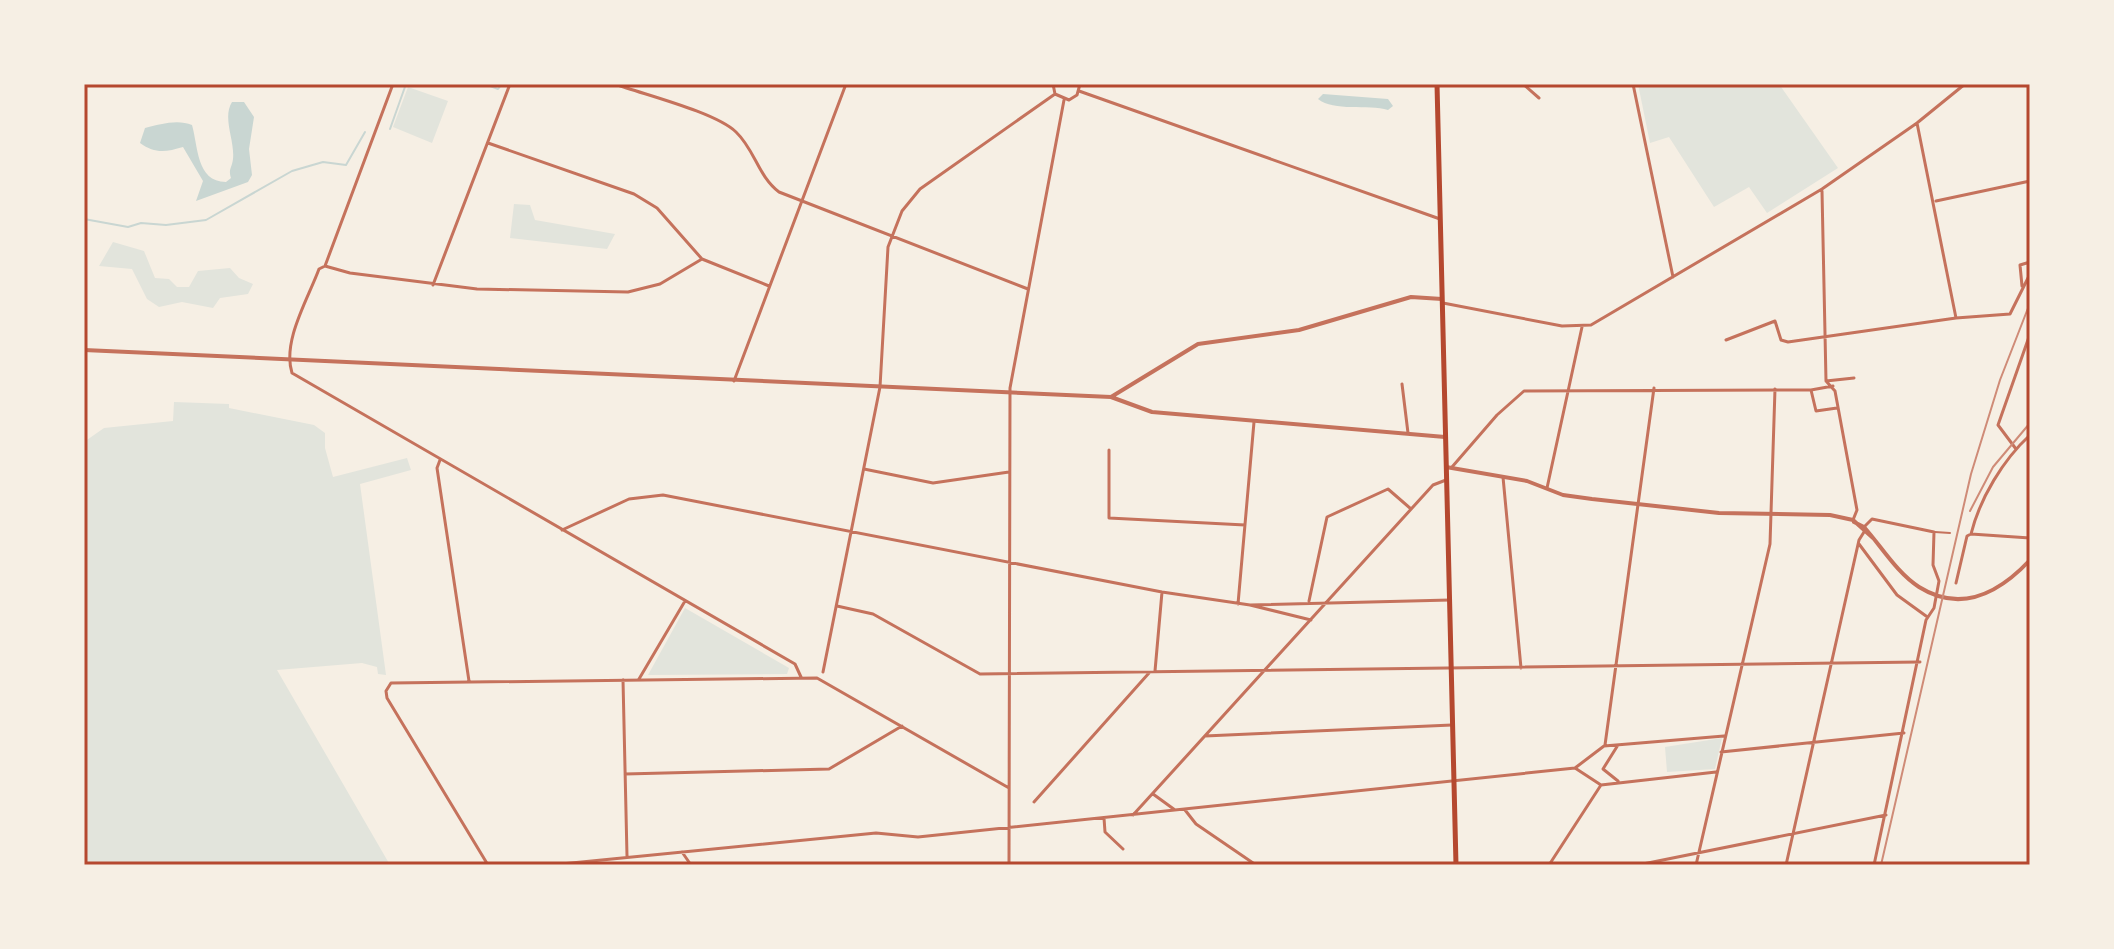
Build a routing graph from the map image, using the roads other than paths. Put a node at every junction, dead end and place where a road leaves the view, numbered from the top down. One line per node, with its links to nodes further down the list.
1 (393, 84): 26 (street)
2 (510, 84): 17 (street)
3 (615, 84): 21 (street)
4 (846, 84): 21 (street)
5 (1053, 84): 13 (street)
6 (1080, 84): 12 (street)
7 (1437, 84): 8 (street); 22 (main road)
8 (1481, 84)
9 (1523, 84): 14 (street)
10 (1633, 84): 28 (street)
11 (1965, 84): 16 (street)
12 (1079, 91): 15 (street); 22 (street)
13 (1055, 94): 15 (street); 23 (street)
14 (1539, 98)
15 (1064, 100): 32 (street)
16 (1917, 123): 19 (street); 20 (street)
17 (488, 143): 24 (street); 29 (street)
18 (2030, 181): 20 (street)
19 (1822, 189): 28 (street); 37 (street)
20 (1935, 201): 34 (street)
21 (802, 202): 23 (street); 30 (street)
22 (1440, 219): 33 (main road)
23 (891, 236): 32 (street); 46 (street)
24 (702, 259): 29 (street); 30 (street)
25 (2030, 262): 31 (street)
26 (325, 266): 29 (street); 40 (street)
27 (2030, 274): 31 (street)
28 (1673, 277): 35 (street)
29 (433, 285)
30 (769, 286): 42 (street)
31 (2022, 286): 34 (street)
32 (1028, 289): 51 (street)
33 (1442, 301): 35 (street); 52 (street); 57 (main road)
34 (1956, 318): 37 (street)
35 (1582, 327): 47 (street)
36 (2030, 334): 58 (street)
37 (1823, 336): 38 (street); 43 (street)
38 (1726, 340)
39 (84, 350): 40 (street)
40 (289, 359): 42 (street); 60 (street)
41 (1854, 378): 43 (street)
42 (734, 381): 46 (street)
43 (1826, 381): 45 (street)
44 (1402, 384): 55 (street)
45 (1833, 386): 50 (street); 53 (street)
46 (880, 387): 51 (street); 62 (street)
47 (1568, 388): 48 (street); 61 (street); 66 (street)
48 (1654, 388): 49 (street); 67 (street)
49 (1775, 389): 50 (street); 69 (street)
50 (1811, 390): 53 (street)
51 (1010, 394): 52 (street); 63 (street)
52 (1111, 397): 54 (street)
53 (1837, 408): 70 (street)
54 (1254, 422): 55 (street); 71 (street)
55 (1408, 433): 57 (street)
56 (2030, 435): 58 (street)
57 (1445, 437): 61 (main road)
58 (2016, 449): 77 (street)
59 (1109, 450): 71 (street)
60 (440, 460): 72 (street); 107 (street)
61 (1449, 467): 64 (street); 65 (main road)
62 (864, 469): 63 (street); 74 (street)
63 (1009, 472): 81 (street)
64 (1503, 477): 66 (street); 98 (street)
65 (1446, 480): 68 (street); 84 (main road)
66 (1547, 488): 67 (street)
67 (1639, 504): 69 (street); 96 (street)
68 (1411, 510): 86 (street); 87 (street)
69 (1772, 515): 70 (street); 95 (street)
70 (1854, 521): 73 (street)
71 (1245, 525): 88 (street)
72 (562, 530): 74 (street); 85 (street)
73 (1864, 530): 76 (street); 79 (street); 80 (street)
74 (851, 531): 81 (street); 90 (street)
75 (1950, 533): 76 (lane)
76 (1935, 534): 91 (street)
77 (1971, 534): 78 (street); 82 (street)
78 (2030, 538)
79 (1859, 544): 91 (street); 94 (street)
80 (2030, 560)
81 (1009, 562): 83 (street); 103 (street)
82 (1956, 583)
83 (1162, 592): 88 (street); 101 (street)
84 (1450, 600): 87 (street); 97 (main road)
85 (685, 601): 104 (street); 105 (street)
86 (1309, 601): 87 (street); 89 (street)
87 (1328, 601): 92 (street)
88 (1238, 604): 89 (street)
89 (1250, 605): 92 (street)
90 (837, 606): 100 (street); 103 (street)
91 (1927, 617): 93 (street)
92 (1311, 620): 99 (street)
93 (1920, 662): 94 (street); 110 (street)
94 (1829, 663): 95 (street); 113 (street)
95 (1742, 664): 96 (street); 112 (street)
96 (1617, 665): 98 (street); 115 (street)
97 (1451, 667): 98 (street); 99 (street); 108 (main road)
98 (1521, 668)
99 (1265, 671): 101 (street); 111 (street)
100 (823, 672)
101 (1155, 672): 102 (street)
102 (1149, 673): 103 (street); 125 (street)
103 (1010, 674): 123 (street)
104 (801, 677): 105 (street); 109 (street)
105 (639, 679): 106 (street)
106 (623, 680): 107 (street); 119 (street)
107 (469, 681): 137 (street)
108 (1452, 725): 111 (street); 120 (main road)
109 (902, 726): 119 (street); 123 (street)
110 (1904, 733): 113 (street); 129 (street)
111 (1205, 736): 124 (street)
112 (1725, 736): 114 (street); 116 (street)
113 (1813, 743): 116 (street); 132 (street)
114 (1618, 745): 115 (street); 121 (street)
115 (1604, 746): 117 (street)
116 (1721, 752): 118 (street)
117 (1575, 768): 120 (street); 122 (street)
118 (1717, 772): 121 (street); 135 (street)
119 (625, 774): 136 (street)
120 (1453, 781): 126 (street); 142 (main road)
121 (1621, 783): 122 (street)
122 (1601, 785): 143 (street)
123 (1009, 788): 131 (street)
124 (1153, 794): 127 (street); 128 (street)
125 (1034, 802)
126 (1185, 810): 127 (street); 141 (street)
127 (1176, 811): 128 (street)
128 (1133, 815): 130 (street)
129 (1886, 815): 132 (street); 147 (street)
130 (1104, 818): 131 (street); 133 (street)
131 (1010, 828): 134 (street); 140 (street)
132 (1793, 834): 135 (street); 146 (street)
133 (1123, 849)
134 (682, 852): 136 (street); 139 (street)
135 (1698, 854): 144 (street); 145 (street)
136 (627, 857): 138 (street)
137 (488, 865)
138 (551, 865)
139 (691, 865)
140 (1009, 865)
141 (1256, 865)
142 (1456, 865)
143 (1549, 865)
144 (1638, 865)
145 (1696, 865)
146 (1786, 865)
147 (1874, 865)

